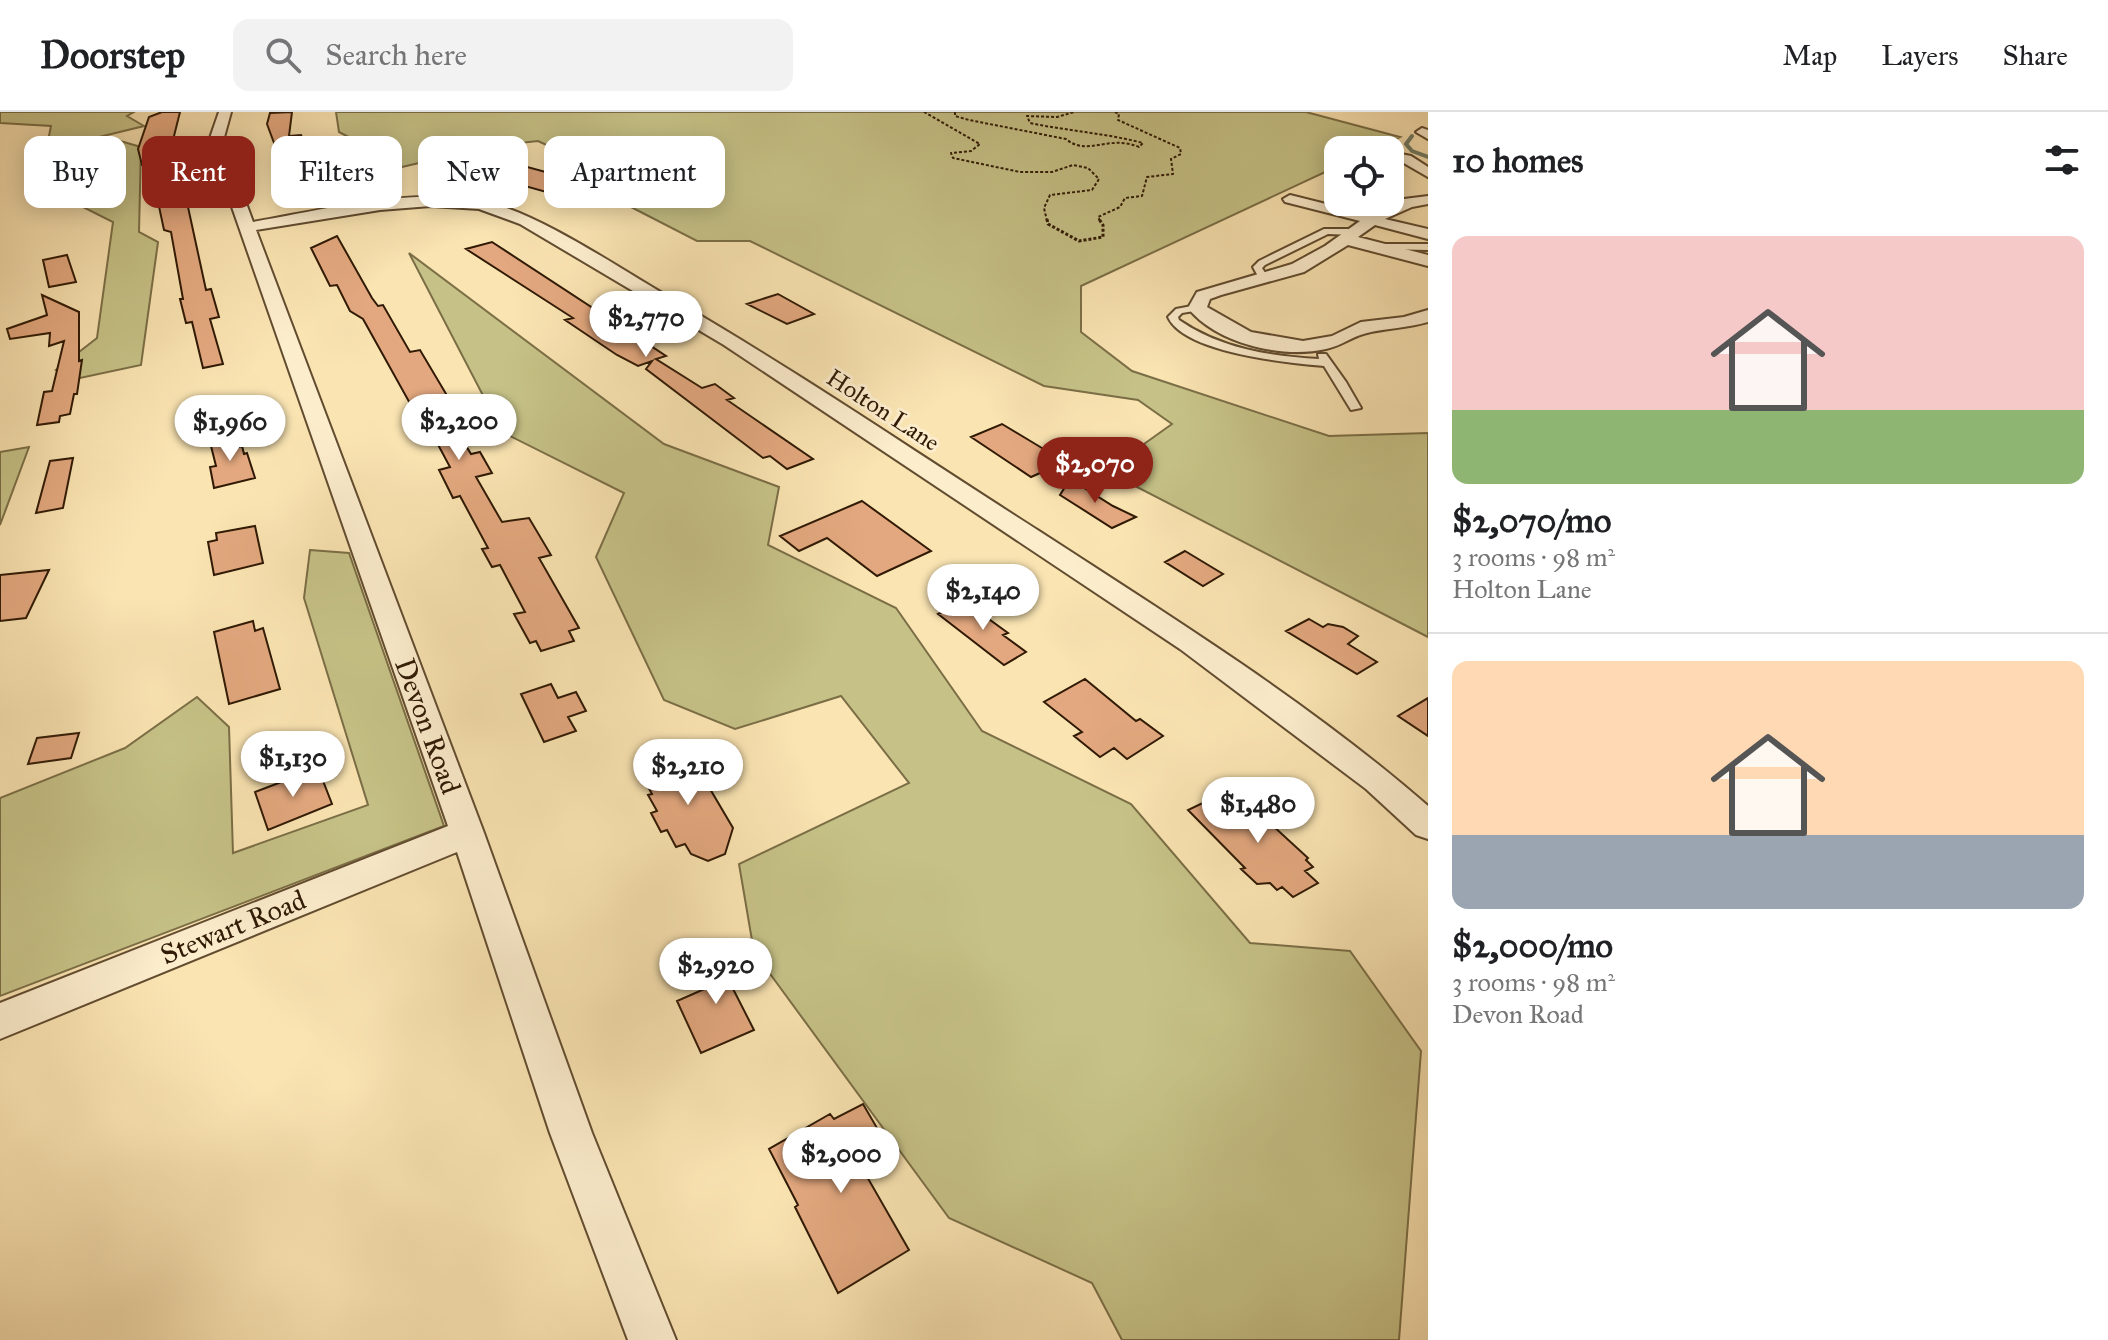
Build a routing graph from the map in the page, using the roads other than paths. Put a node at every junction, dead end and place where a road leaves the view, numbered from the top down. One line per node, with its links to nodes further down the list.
1 (225, 112): 7 (street, Devon Road)
2 (1404, 167): 3 (street)
3 (1428, 174)
4 (1290, 199): 6 (street)
5 (1428, 200): 6 (street)
6 (1372, 221): 8 (street); 9 (street)
7 (248, 227): 18 (street, Holton Lane); 19 (street, Devon Road)
8 (1428, 234)
9 (1349, 236): 10 (street); 13 (street)
10 (1385, 247): 11 (lane); 12 (street)
11 (1428, 247)
12 (1428, 261)
13 (1197, 308): 15 (street); 16 (lane)
14 (1424, 321): 15 (street)
15 (1314, 345): 16 (lane)
16 (1327, 363): 17 (lane)
17 (1355, 408)
18 (1428, 826)
19 (467, 833): 20 (street, Stewart Road); 21 (street, Devon Road)
20 (0, 1021)
21 (652, 1340)

